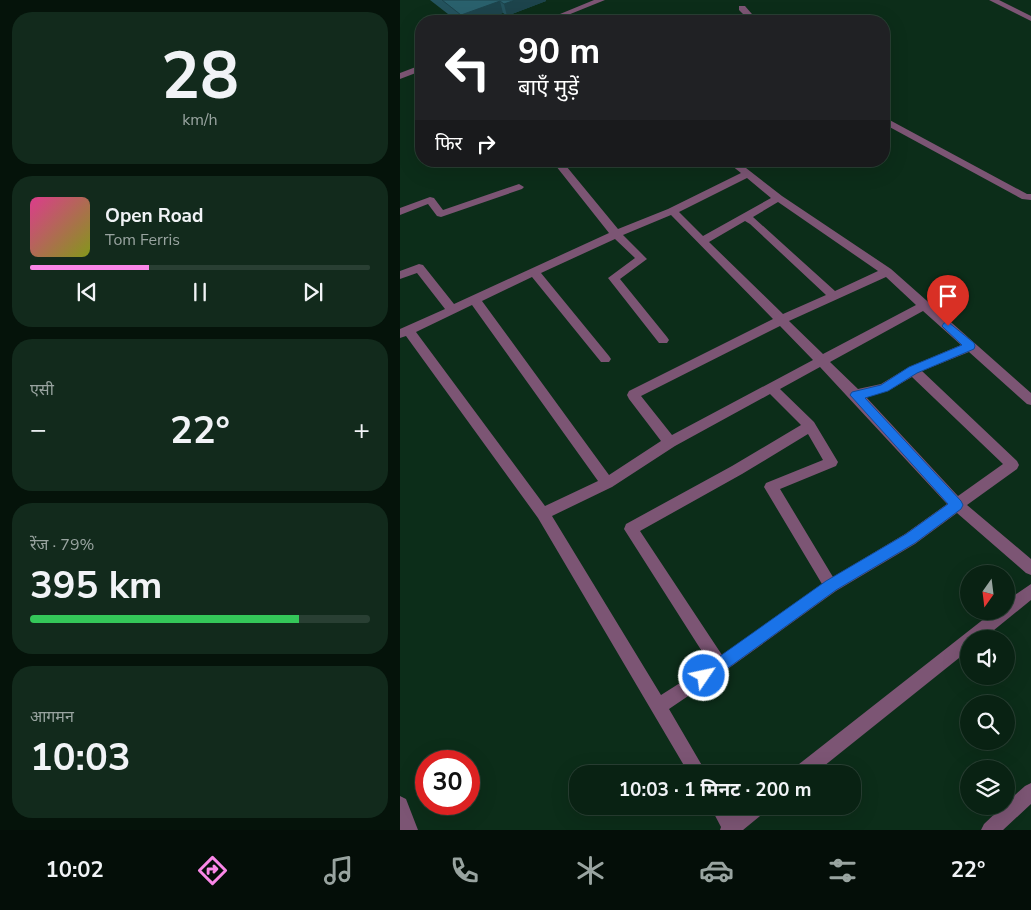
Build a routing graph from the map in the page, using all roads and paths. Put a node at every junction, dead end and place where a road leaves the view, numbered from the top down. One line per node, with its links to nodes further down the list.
1 (601, 0): 4 (street)
2 (993, 0): 6 (street)
3 (742, 8): 5 (street)
4 (564, 15)
5 (748, 15)
6 (1031, 19)
7 (415, 70): 8 (street)
8 (400, 76)
9 (890, 123): 14 (street)
10 (562, 167): 19 (street)
11 (738, 167): 12 (street)
12 (747, 174): 15 (street); 16 (street)
13 (519, 187): 17 (street)
14 (1031, 197)
15 (778, 198): 18 (street); 22 (street)
16 (672, 211): 19 (street); 20 (street)
17 (400, 212)
18 (746, 217): 20 (street); 24 (street)
19 (616, 234): 21 (street); 30 (street)
20 (702, 241): 28 (street)
21 (534, 272): 25 (street); 32 (street)
22 (888, 272): 24 (street); 26 (street)
23 (400, 275): 27 (street)
24 (834, 296): 28 (street)
25 (474, 299): 27 (street); 40 (street)
26 (925, 305): 31 (street); 33 (street)
27 (452, 310): 29 (street)
28 (781, 320): 33 (street); 39 (street)
29 (404, 332): 42 (street)
30 (663, 340)
31 (970, 346): 34 (street); 37 (street)
32 (605, 359)
33 (821, 360): 35 (street); 36 (street)
34 (913, 370): 36 (street); 41 (street)
35 (770, 387): 38 (street); 39 (street)
36 (856, 395): 41 (street)
37 (1031, 400)
38 (810, 426): 44 (street); 50 (street)
39 (670, 442): 40 (street)
40 (607, 483): 42 (street)
41 (957, 505): 43 (street); 44 (street)
42 (543, 514): 51 (street)
43 (1031, 568)
44 (831, 586): 50 (street)
45 (1031, 591): 46 (street)
46 (1015, 604)
47 (995, 620): 48 (street)
48 (982, 630)
49 (960, 648): 53 (street)
50 (720, 666): 51 (street)
51 (659, 706): 52 (street)
52 (694, 765)
53 (811, 765)
54 (1031, 792): 60 (street)
55 (400, 805): 59 (street)
56 (723, 815): 58 (street)
57 (748, 815): 58 (street)
58 (731, 829)
59 (410, 830)
60 (990, 830)

